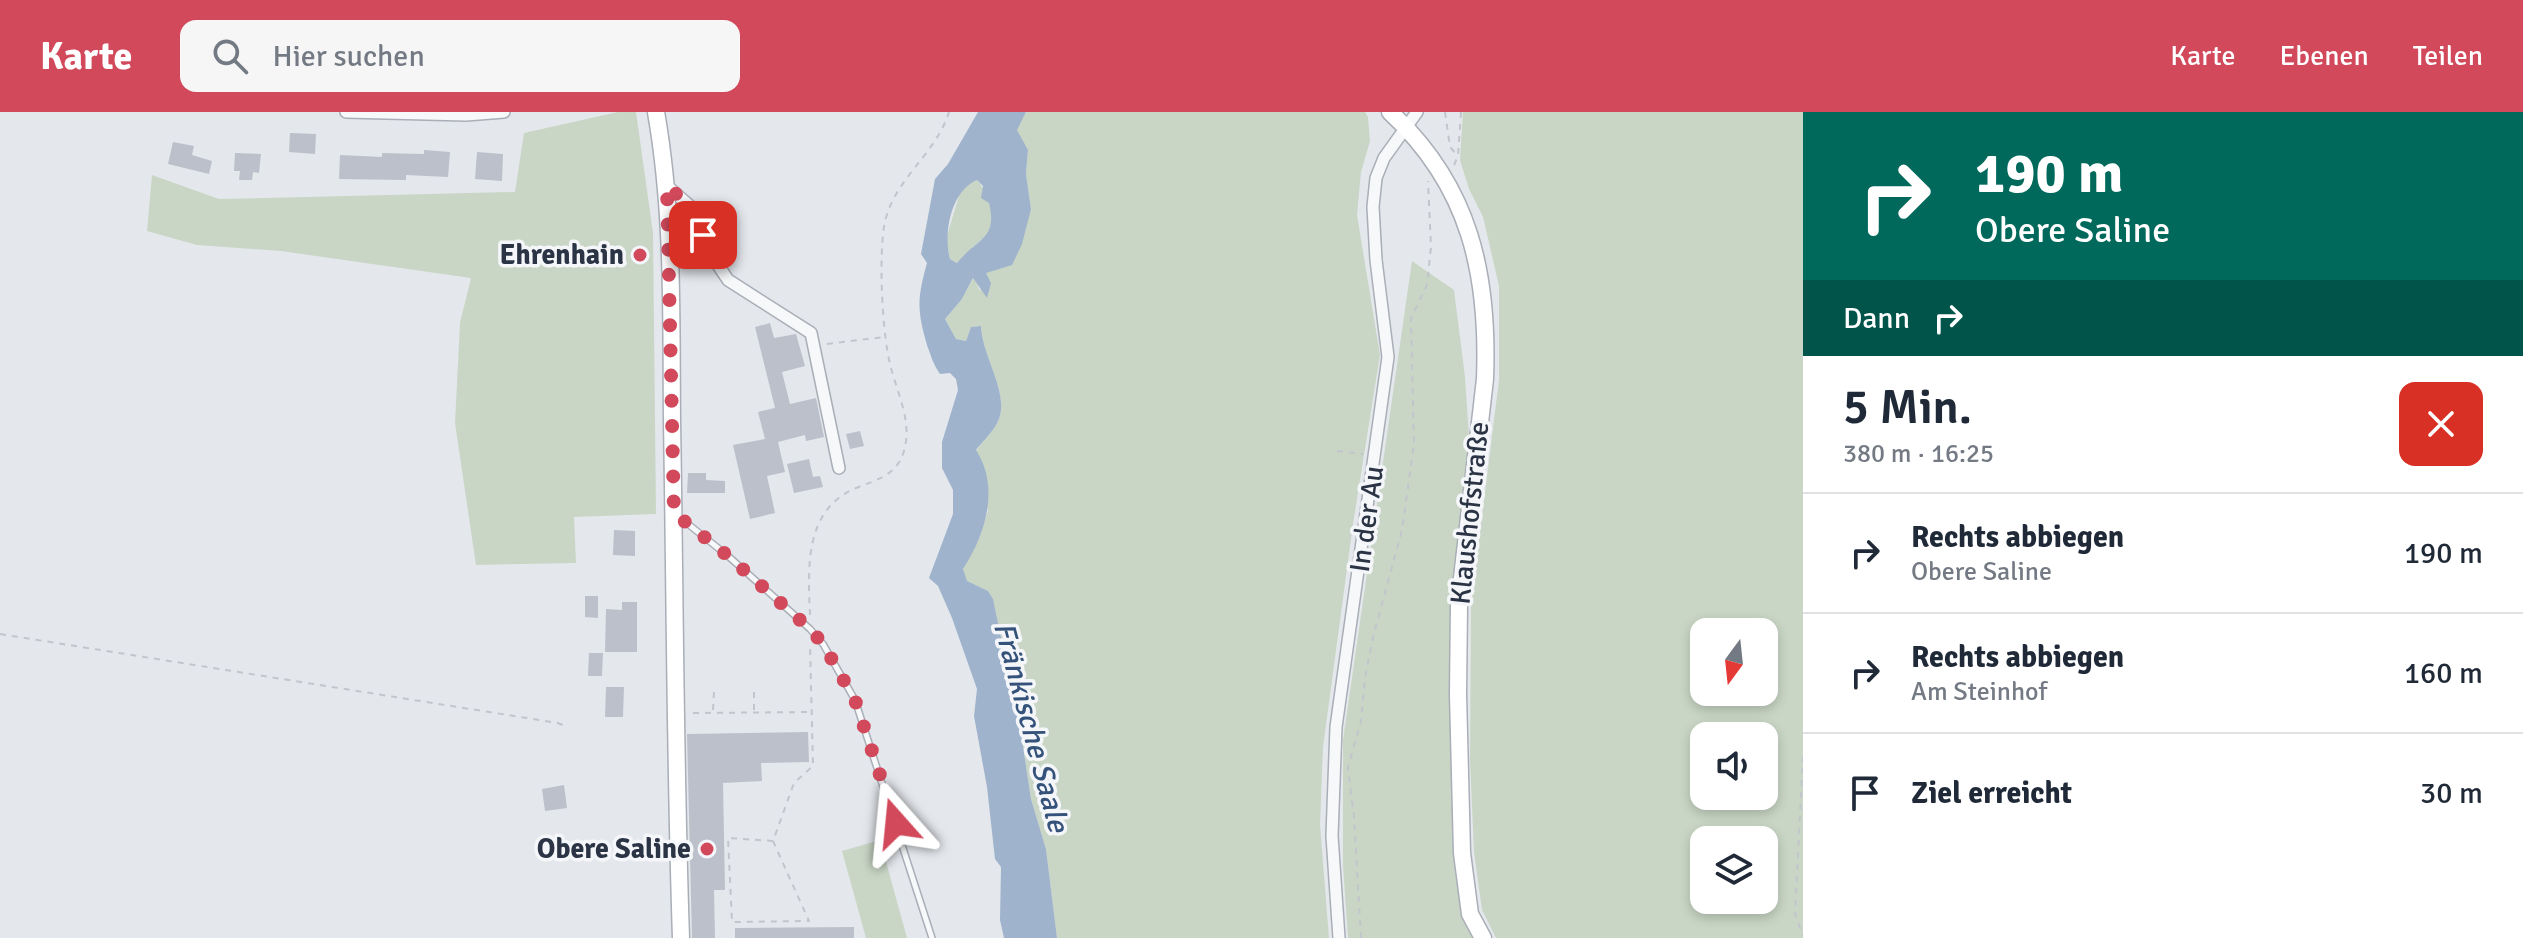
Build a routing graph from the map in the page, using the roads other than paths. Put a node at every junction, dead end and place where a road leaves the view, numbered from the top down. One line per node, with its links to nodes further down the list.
1 (346, 112): 6 (street)
2 (504, 112): 7 (street)
3 (656, 112): 9 (main road)
4 (1390, 112): 8 (main road, Klaushofstraße)
5 (1417, 112): 8 (street, In der Au)
6 (374, 113): 7 (street)
7 (490, 113)
8 (1406, 128): 14 (street, In der Au); 15 (main road, Klaushofstraße)
9 (667, 186): 10 (street); 11 (main road)
10 (839, 468)
11 (674, 513): 12 (main road); 13 (lane)
12 (681, 938)
13 (932, 938)
14 (1339, 938)
15 (1483, 938)

